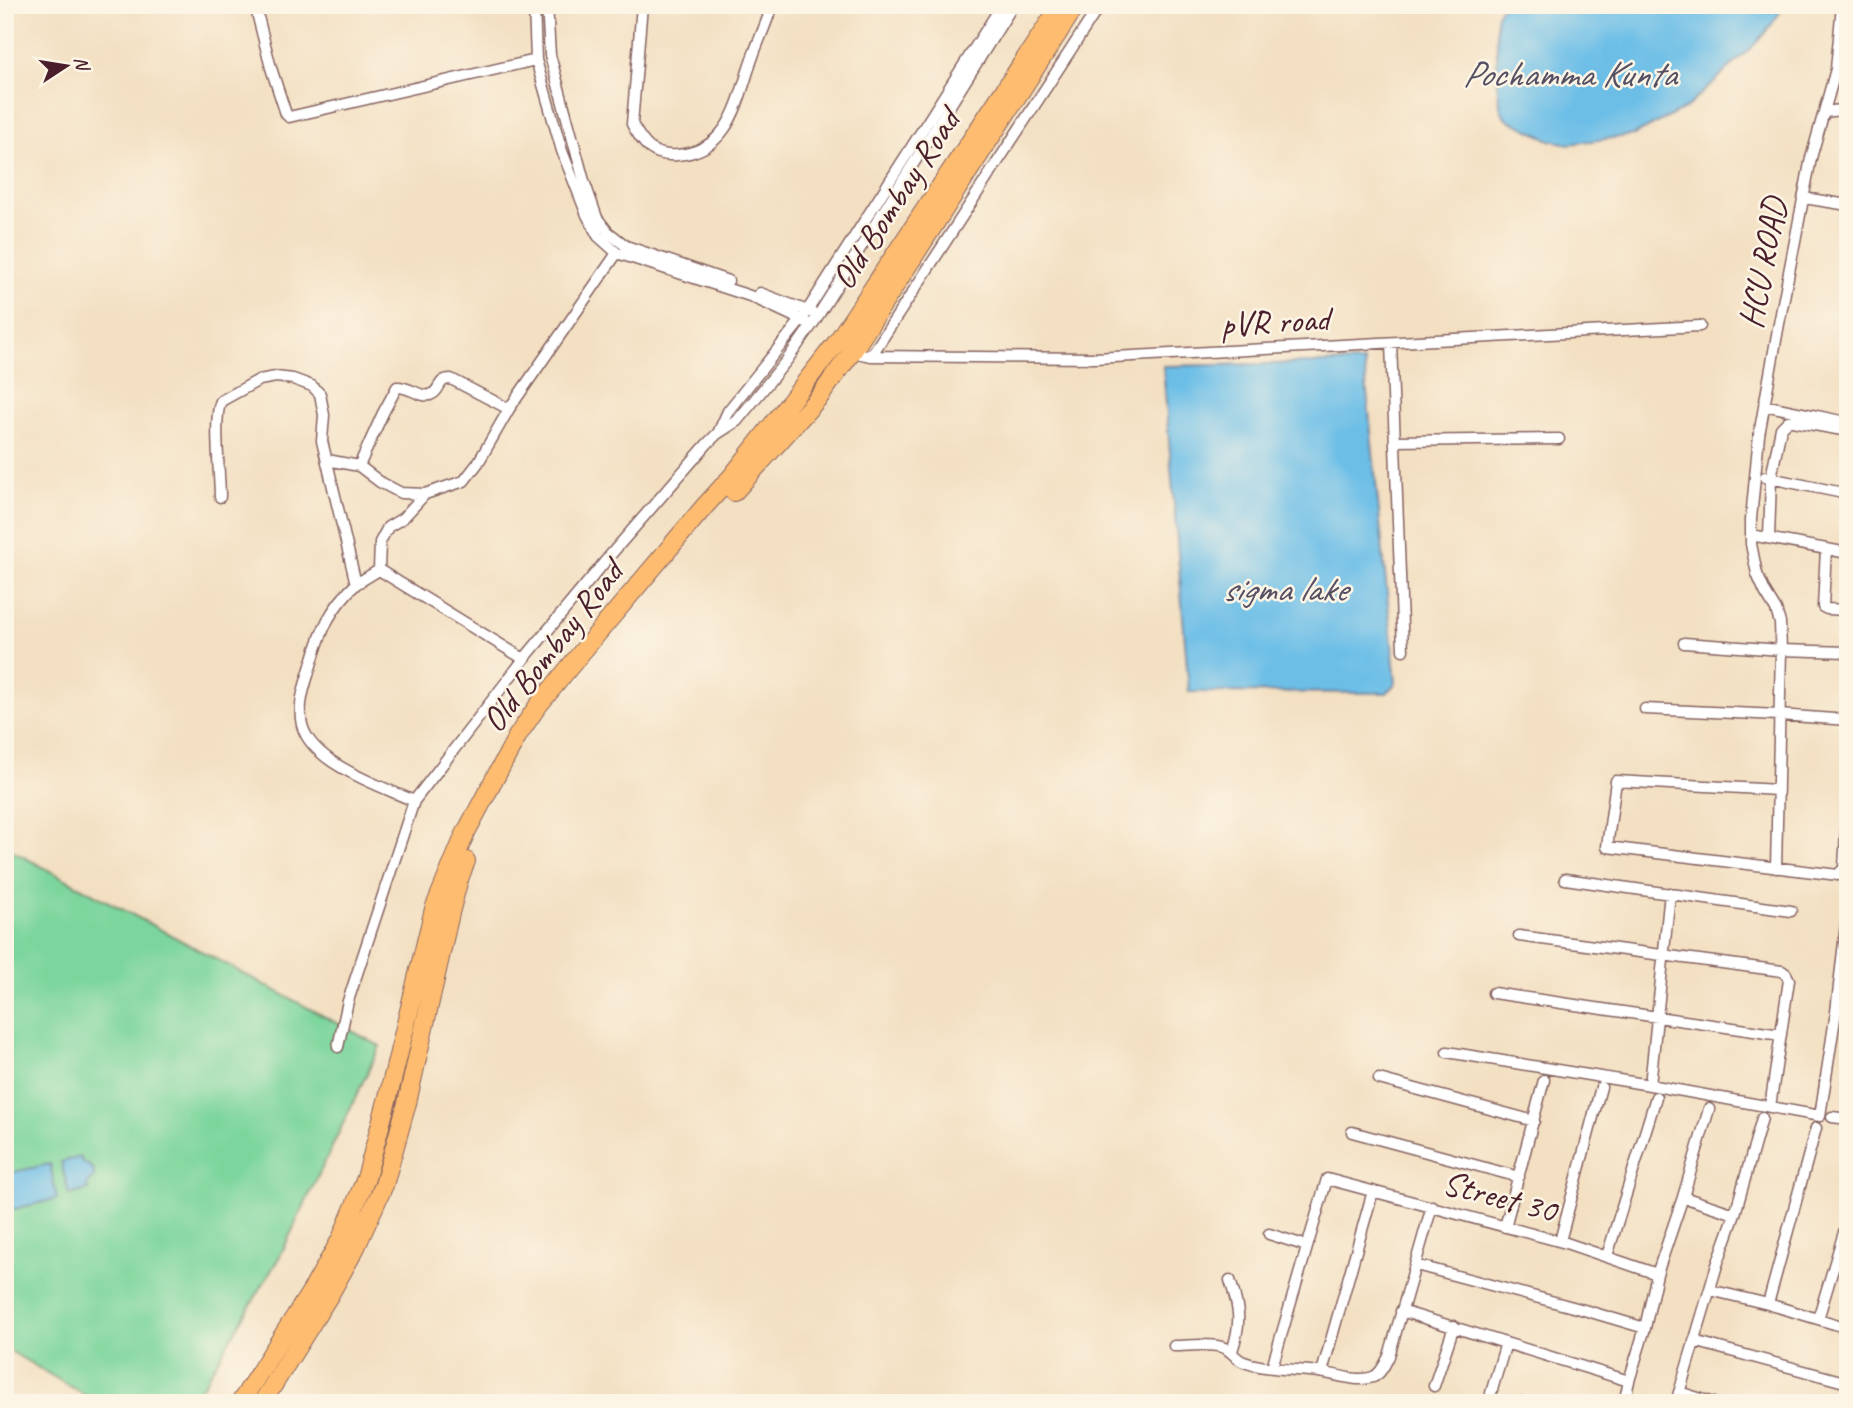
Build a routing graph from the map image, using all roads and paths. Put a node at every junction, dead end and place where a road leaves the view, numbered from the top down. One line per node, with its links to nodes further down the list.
1 (255, 5): 13 (street)
2 (534, 5): 13 (street)
3 (547, 5): 19 (street)
4 (642, 5): 5 (street)
5 (772, 5)
6 (1002, 5): 19 (street)
7 (1013, 5): 19 (street)
8 (1061, 5): 111 (main road, Old Bombay Road)
9 (1076, 5): 22 (main road, Old Bombay Road)
10 (1100, 5): 23 (street)
11 (1842, 5): 12 (street, HCU ROAD)
12 (1843, 55): 15 (street, HCU ROAD)
13 (536, 60): 18 (street)
14 (1848, 108): 15 (street)
15 (1825, 112): 16 (street, HCU ROAD)
16 (1804, 198): 17 (street); 24 (street, HCU ROAD)
17 (1848, 205)
18 (617, 253): 19 (street); 25 (street)
19 (810, 318): 47 (street)
20 (1700, 326): 21 (street, pVR road)
21 (1391, 343): 23 (street, pVR road); 28 (street)
22 (852, 352): 23 (street, pVR road); 112 (main road, Old Bombay Road)
23 (871, 356)
24 (1764, 405): 26 (street); 31 (street, HCU ROAD)
25 (509, 409): 30 (street); 33 (street)
26 (1845, 426): 32 (street)
27 (1559, 439): 28 (street)
28 (1395, 441): 44 (street)
29 (327, 460): 30 (street); 35 (street); 41 (street)
30 (359, 466): 33 (street)
31 (1755, 475): 32 (street); 36 (street, HCU ROAD)
32 (1771, 478): 34 (street); 37 (street)
33 (425, 494): 40 (street)
34 (1848, 494)
35 (220, 497)
36 (1751, 535): 37 (street); 45 (street, HCU ROAD)
37 (1769, 538): 38 (street)
38 (1826, 549): 39 (street); 42 (street)
39 (1848, 553)
40 (379, 570): 41 (street); 47 (street)
41 (356, 584): 53 (street)
42 (1848, 610)
43 (1684, 643): 45 (street)
44 (1403, 650)
45 (1781, 650): 46 (street); 49 (street, HCU ROAD)
46 (1848, 652)
47 (524, 659): 53 (street)
48 (1645, 709): 49 (street)
49 (1779, 715): 50 (street); 51 (street, HCU ROAD)
50 (1848, 720)
51 (1777, 790): 54 (street, HCU ROAD); 54 (street)
52 (1848, 795): 54 (street)
53 (414, 801): 64 (street)
54 (1776, 869)
55 (1565, 878): 56 (street)
56 (1670, 893): 58 (street); 60 (street)
57 (1848, 907): 71 (street)
58 (1791, 911)
59 (1519, 936): 60 (street)
60 (1664, 955): 62 (street); 63 (street)
61 (1493, 993): 62 (street)
62 (1658, 1017): 63 (street); 68 (street)
63 (1781, 1035): 71 (street)
64 (338, 1046)
65 (1447, 1052): 68 (street)
66 (1380, 1080): 76 (street)
67 (1544, 1080): 76 (street)
68 (1650, 1084): 71 (street)
69 (1601, 1087): 87 (street)
70 (1656, 1097): 89 (street)
71 (1770, 1107)
72 (1709, 1109): 81 (street)
73 (1832, 1117): 75 (street)
74 (1762, 1118): 83 (street)
75 (1848, 1119)
76 (1534, 1121): 79 (street)
77 (1816, 1128): 94 (street)
78 (1352, 1132): 79 (street)
79 (1519, 1177): 85 (street)
80 (1373, 1191): 82 (street, Street 30); 88 (street, Street 30); 105 (street)
81 (1683, 1197): 83 (street); 91 (street)
82 (1432, 1206): 85 (street, Street 30); 90 (street)
83 (1735, 1214): 93 (street)
84 (1848, 1219): 96 (street)
85 (1505, 1227): 87 (street, Street 30)
86 (1269, 1234): 88 (street)
87 (1560, 1241): 89 (street, Street 30)
88 (1307, 1245): 104 (street)
89 (1607, 1256): 91 (street, Street 30)
90 (1416, 1265): 95 (street); 98 (street)
91 (1657, 1274): 98 (street)
92 (1230, 1280): 103 (street)
93 (1710, 1290): 94 (street); 100 (street)
94 (1768, 1304): 96 (street)
95 (1401, 1311): 97 (street); 105 (street)
96 (1818, 1319): 99 (street)
97 (1454, 1326): 101 (street); 108 (street)
98 (1645, 1328): 106 (street)
99 (1848, 1328)
100 (1694, 1341): 107 (street); 110 (street)
101 (1506, 1343): 106 (street); 109 (street)
102 (1174, 1346): 103 (street)
103 (1232, 1351): 104 (street)
104 (1272, 1367): 105 (street)
105 (1322, 1372)
106 (1629, 1381): 113 (street)
107 (1848, 1383)
108 (1434, 1386)
109 (1491, 1393)
110 (1677, 1397): 114 (street)
111 (240, 1403)
112 (262, 1403)
113 (1624, 1403)
114 (1714, 1403)

